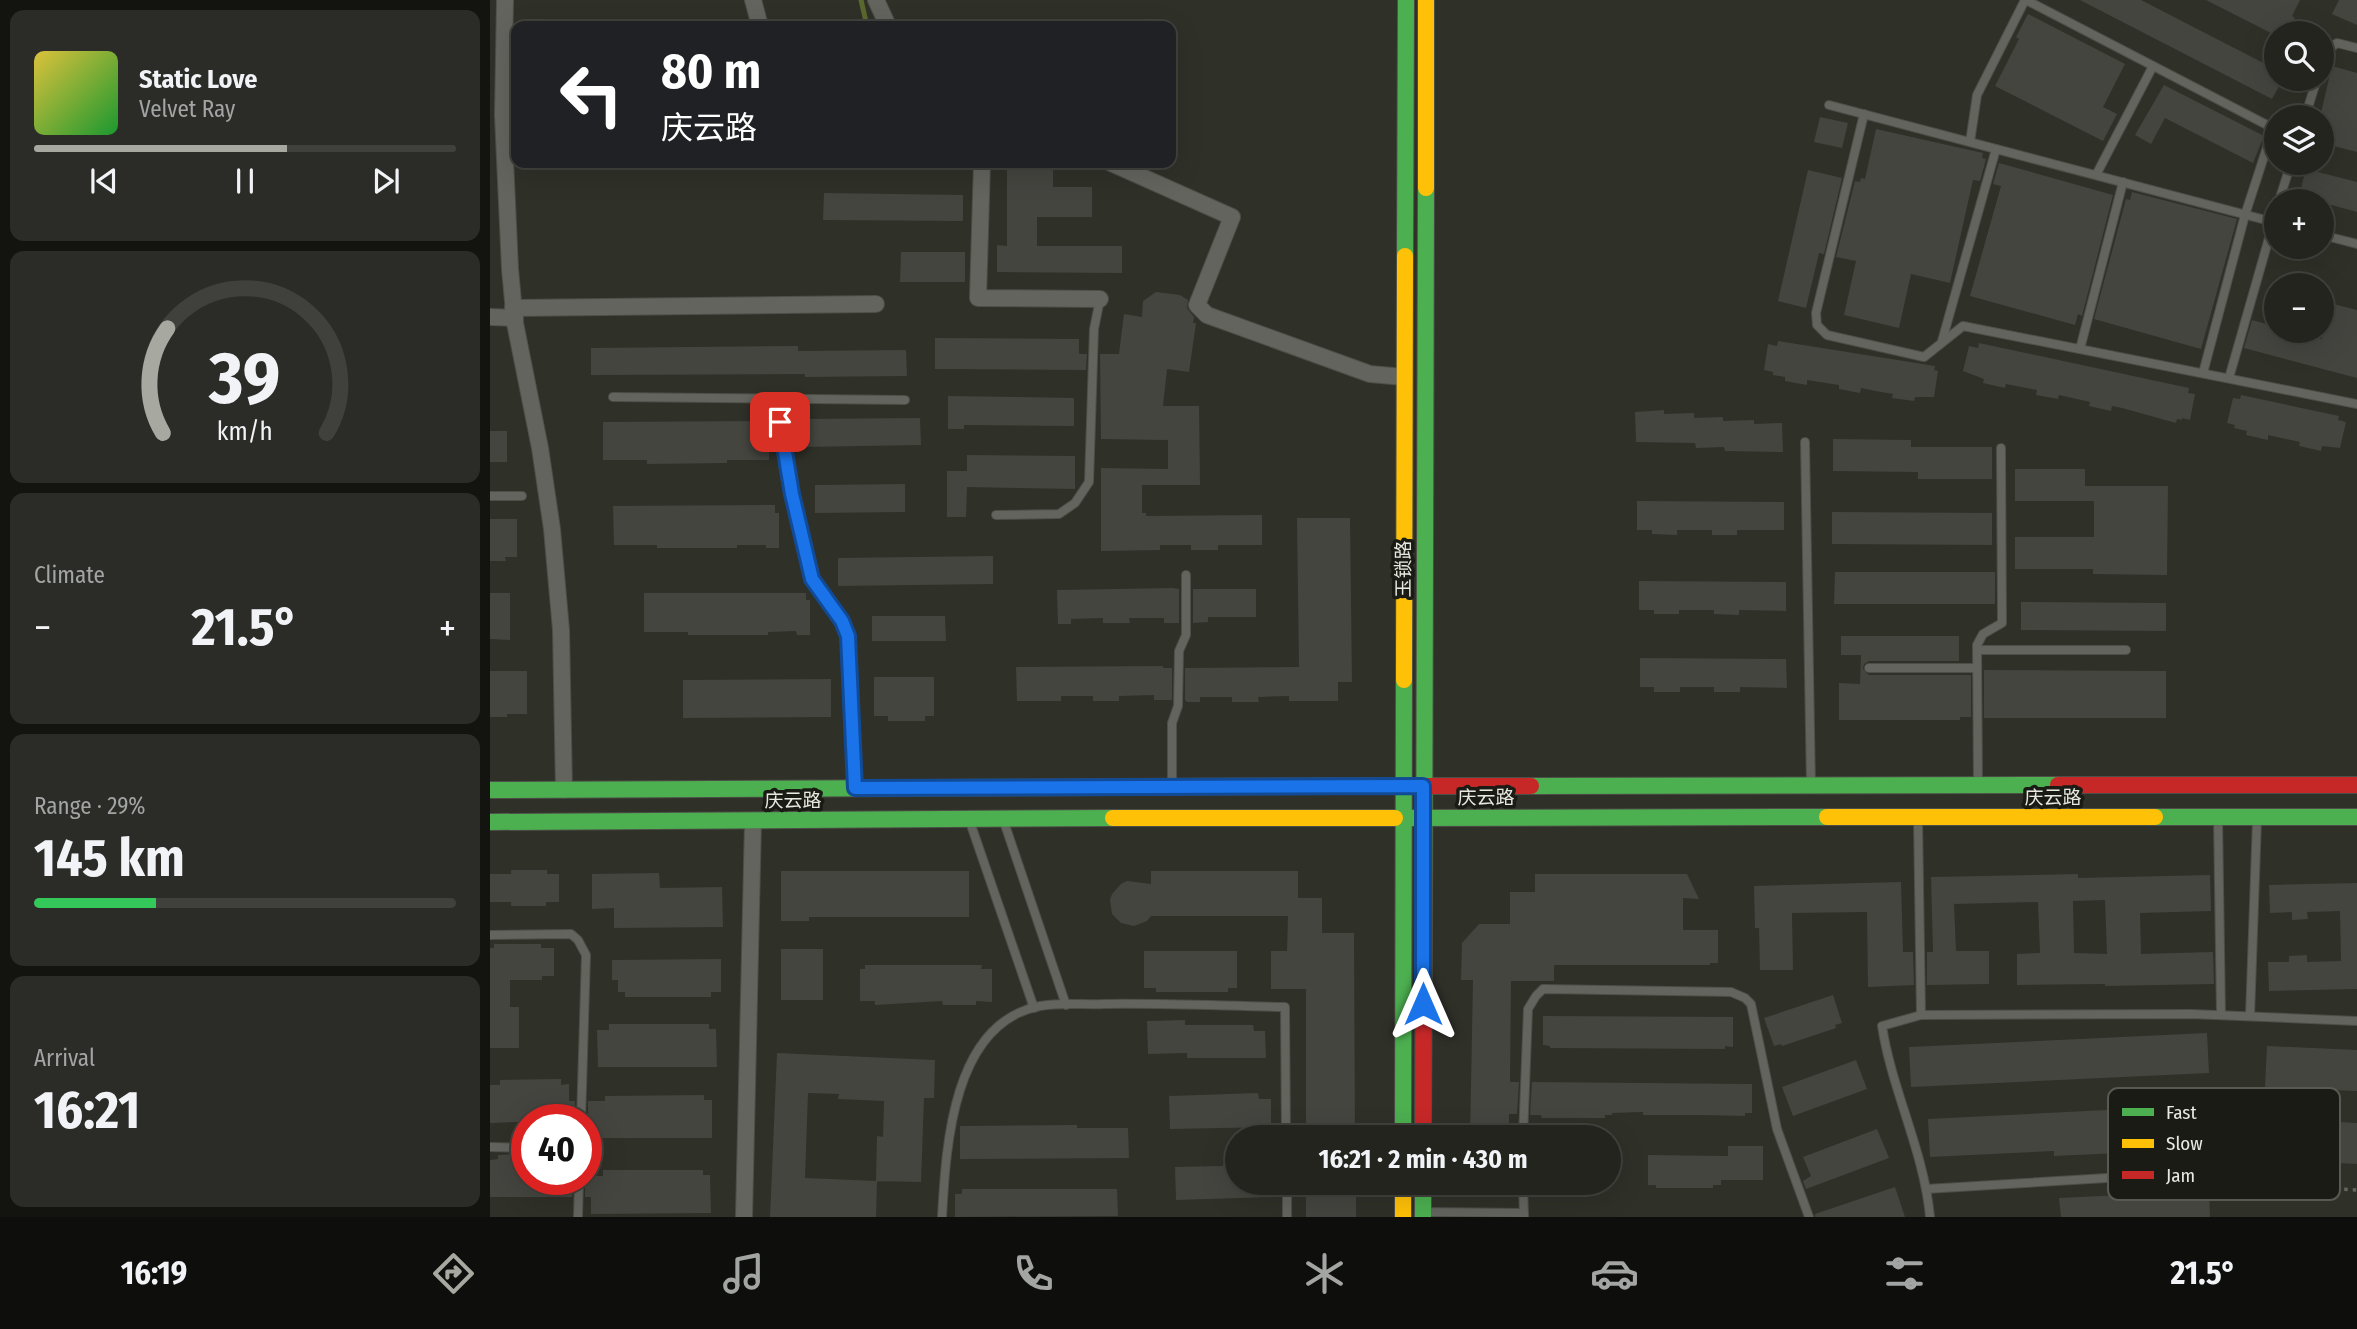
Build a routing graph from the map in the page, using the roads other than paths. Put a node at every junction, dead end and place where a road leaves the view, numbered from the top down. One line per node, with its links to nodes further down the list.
1 (505, 0): 12 (street)
2 (753, 0): 7 (street)
3 (876, 0): 8 (street)
4 (1406, 0): 33 (main road, 玉锁路)
5 (1426, 0): 52 (main road, 玉锁路)
6 (2025, 0): 11 (lane); 15 (lane)
7 (759, 21)
8 (886, 21)
9 (2334, 46): 10 (lane)
10 (2357, 48)
11 (2153, 66): 19 (lane); 21 (lane)
12 (497, 78): 28 (street)
13 (1829, 105): 14 (lane)
14 (1864, 114): 15 (lane); 30 (lane)
15 (1970, 142): 16 (lane)
16 (1996, 149): 19 (lane); 30 (lane)
17 (982, 168): 26 (street)
18 (1122, 168): 33 (street)
19 (2096, 175): 20 (lane)
20 (2123, 182): 21 (lane); 31 (lane)
21 (2245, 215): 22 (lane); 32 (lane)
22 (2264, 219)
23 (2334, 238): 24 (lane)
24 (2357, 244)
25 (2264, 259): 34 (lane)
26 (1100, 299): 43 (lane)
27 (876, 304): 28 (street)
28 (514, 313): 29 (street); 57 (street)
29 (490, 317)
30 (1942, 342): 31 (lane)
31 (2080, 349): 32 (lane)
32 (2203, 373): 34 (lane)
33 (1404, 377): 51 (main road, 玉锁路)
34 (2229, 378): 38 (lane)
35 (613, 397): 36 (lane)
36 (777, 399): 37 (lane); 55 (lane)
37 (905, 400)
38 (2357, 404)
39 (1805, 442): 53 (lane)
40 (2001, 447): 45 (lane)
41 (490, 496): 42 (lane)
42 (522, 496)
43 (996, 515)
44 (1186, 575): 50 (lane)
45 (1977, 650): 46 (lane); 48 (lane)
46 (2126, 650)
47 (1869, 668): 48 (lane)
48 (1977, 668): 54 (lane)
49 (2357, 785): 54 (main road, 庆云路)
50 (1172, 786): 51 (main road, 庆云路); 55 (main road, 庆云路)
51 (1403, 786): 52 (main road, 庆云路); 60 (main road, 玉锁路)
52 (1423, 786): 53 (main road, 庆云路); 61 (main road, 玉锁路)
53 (1811, 786): 54 (main road, 庆云路)
54 (1978, 786)
55 (855, 788): 57 (main road, 庆云路)
56 (490, 790): 57 (main road, 庆云路)
57 (564, 790)
58 (2257, 817): 59 (main road, 庆云路); 63 (main road, 庆云路); 73 (lane)
59 (2357, 817)
60 (1403, 818): 61 (main road, 庆云路); 64 (main road, 庆云路); 77 (main road, 玉锁路)
61 (1423, 818): 62 (main road, 庆云路); 78 (main road, 玉锁路)
62 (1918, 818): 63 (main road, 庆云路); 71 (lane)
63 (2218, 818): 72 (lane)
64 (1003, 819): 65 (main road, 庆云路); 69 (lane)
65 (970, 820): 66 (main road, 庆云路); 70 (lane)
66 (754, 821): 67 (main road, 庆云路); 92 (street)
67 (490, 822)
68 (490, 935): 75 (lane)
69 (1066, 1005): 70 (lane); 76 (lane)
70 (1034, 1008): 93 (lane)
71 (1921, 1015): 72 (lane); 83 (lane)
72 (2221, 1015): 73 (lane)
73 (2250, 1016): 74 (lane)
74 (2357, 1021)
75 (581, 1104)
76 (1286, 1125)
77 (1403, 1125)
78 (1423, 1125)
79 (1524, 1125): 96 (lane)
80 (490, 1147): 81 (lane)
81 (511, 1148)
82 (2108, 1178): 83 (lane)
83 (1926, 1189): 97 (lane)
84 (579, 1195): 91 (lane)
85 (1287, 1195): 94 (lane)
86 (1403, 1195): 95 (main road)
87 (1423, 1195): 89 (main road)
88 (1523, 1195): 90 (lane)
89 (1423, 1214): 90 (lane)
90 (1524, 1215)
91 (578, 1217)
92 (744, 1217)
93 (942, 1217)
94 (1287, 1217)
95 (1403, 1217)
96 (1810, 1217)
97 (1930, 1217)

